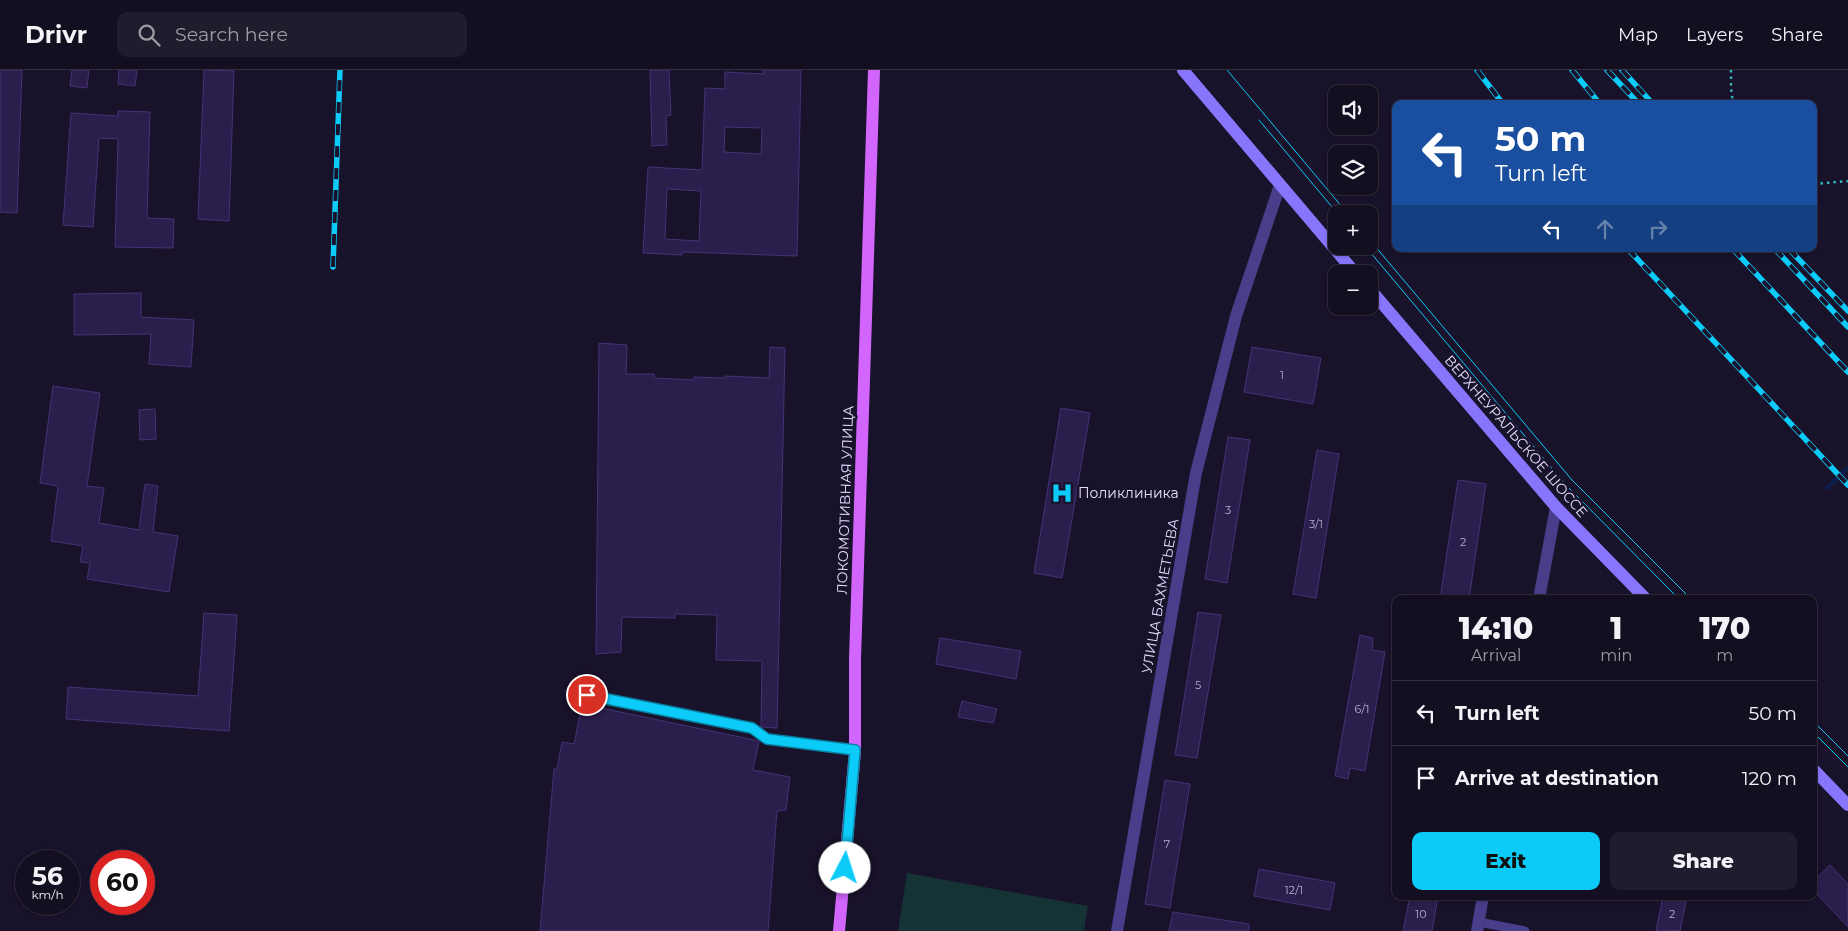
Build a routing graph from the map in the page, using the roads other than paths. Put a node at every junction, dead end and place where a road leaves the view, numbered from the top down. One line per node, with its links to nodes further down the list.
1 (874, 70): 10 (main road, ЛОКОМОТИВНАЯ УЛИЦА)
2 (1183, 70): 3 (main road)
3 (1280, 185): 4 (main road); 16 (street, УЛИЦА БАХМЕТЬЕВА)
4 (1348, 265)
5 (1378, 299): 6 (main road, ВЕРХНЕУРАЛЬСКОЕ ШОССЕ)
6 (1556, 507): 7 (street); 8 (main road, ВЕРХНЕУРАЛЬСКОЕ ШОССЕ)
7 (1540, 595)
8 (1642, 595)
9 (587, 695): 10 (lane)
10 (855, 750): 15 (main road, ЛОКОМОТИВНАЯ УЛИЦА)
11 (1817, 773): 12 (main road)
12 (1848, 806)
13 (1482, 900): 14 (street)
14 (1478, 926): 17 (lane)
15 (839, 931)
16 (1117, 931)
17 (1525, 931)

